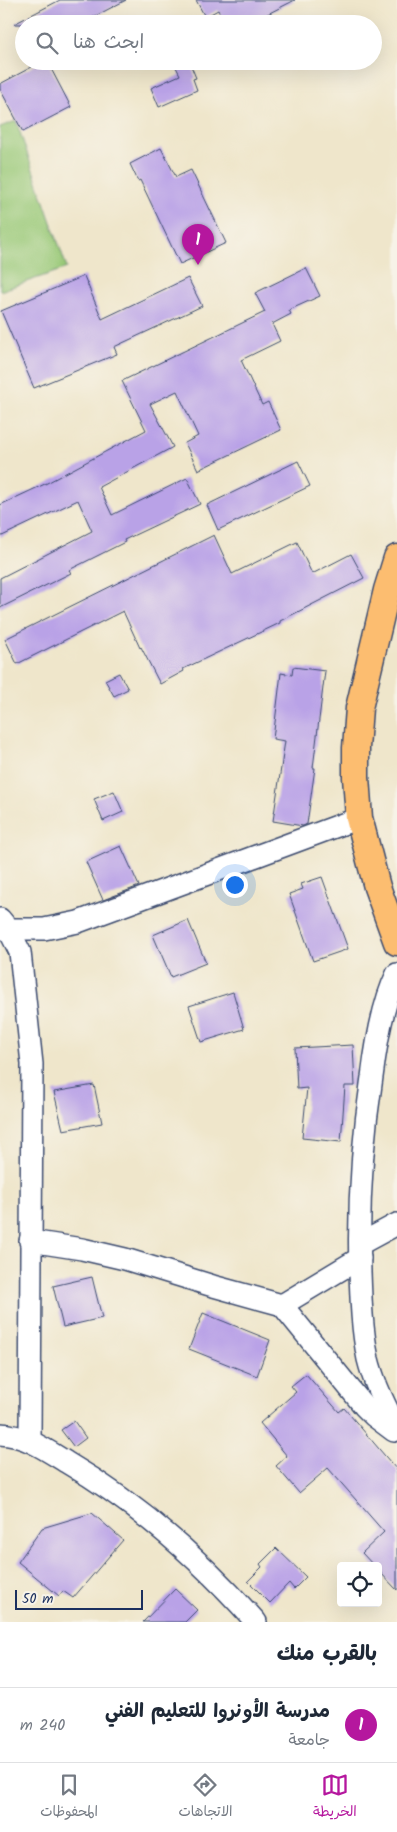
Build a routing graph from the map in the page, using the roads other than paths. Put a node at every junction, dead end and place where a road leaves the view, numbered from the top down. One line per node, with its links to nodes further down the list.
1 (397, 558): 2 (main road)
2 (359, 818): 3 (street); 4 (main road)
3 (3, 926): 7 (street)
4 (397, 942)
5 (397, 974): 8 (street)
6 (397, 1224): 8 (street)
7 (30, 1241): 9 (street); 13 (street)
8 (360, 1251): 9 (street); 10 (street)
9 (282, 1305): 11 (street)
10 (397, 1428)
11 (397, 1432)
12 (0, 1434): 13 (street)
13 (30, 1440): 14 (street)
14 (256, 1622)

